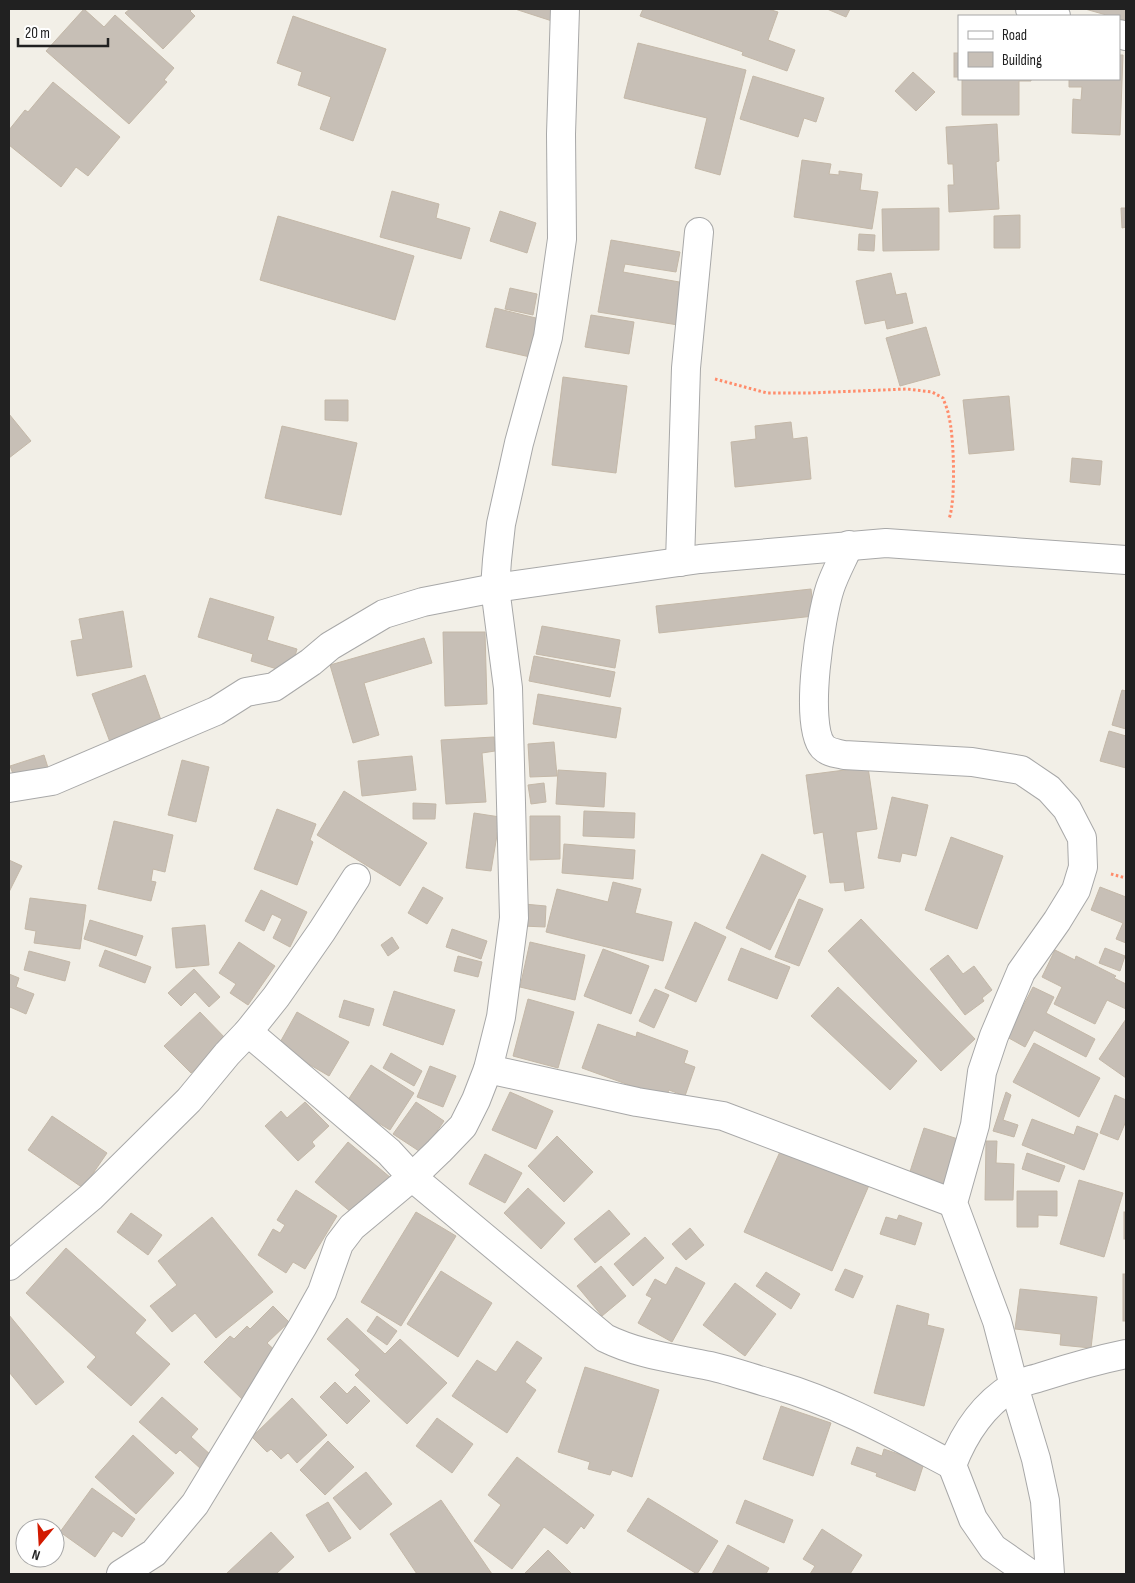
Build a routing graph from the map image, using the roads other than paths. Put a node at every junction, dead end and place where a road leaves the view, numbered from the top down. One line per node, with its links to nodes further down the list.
1 (565, 9): 8 (street)
2 (1030, 9): 3 (street)
3 (1052, 15)
4 (699, 232): 7 (street)
5 (849, 546): 6 (street); 7 (street); 14 (street)
6 (1126, 560)
7 (680, 562): 8 (street)
8 (496, 588): 9 (street); 12 (street)
9 (9, 788)
10 (356, 878): 11 (street)
11 (248, 1032): 13 (street); 15 (street)
12 (488, 1069): 13 (street); 14 (street)
13 (412, 1176): 18 (street); 19 (street)
14 (953, 1203): 17 (street)
15 (9, 1266)
16 (1126, 1354): 17 (street)
17 (1014, 1386): 18 (street); 21 (street)
18 (952, 1465): 20 (street)
19 (121, 1574)
20 (1034, 1574)
21 (1050, 1574)

